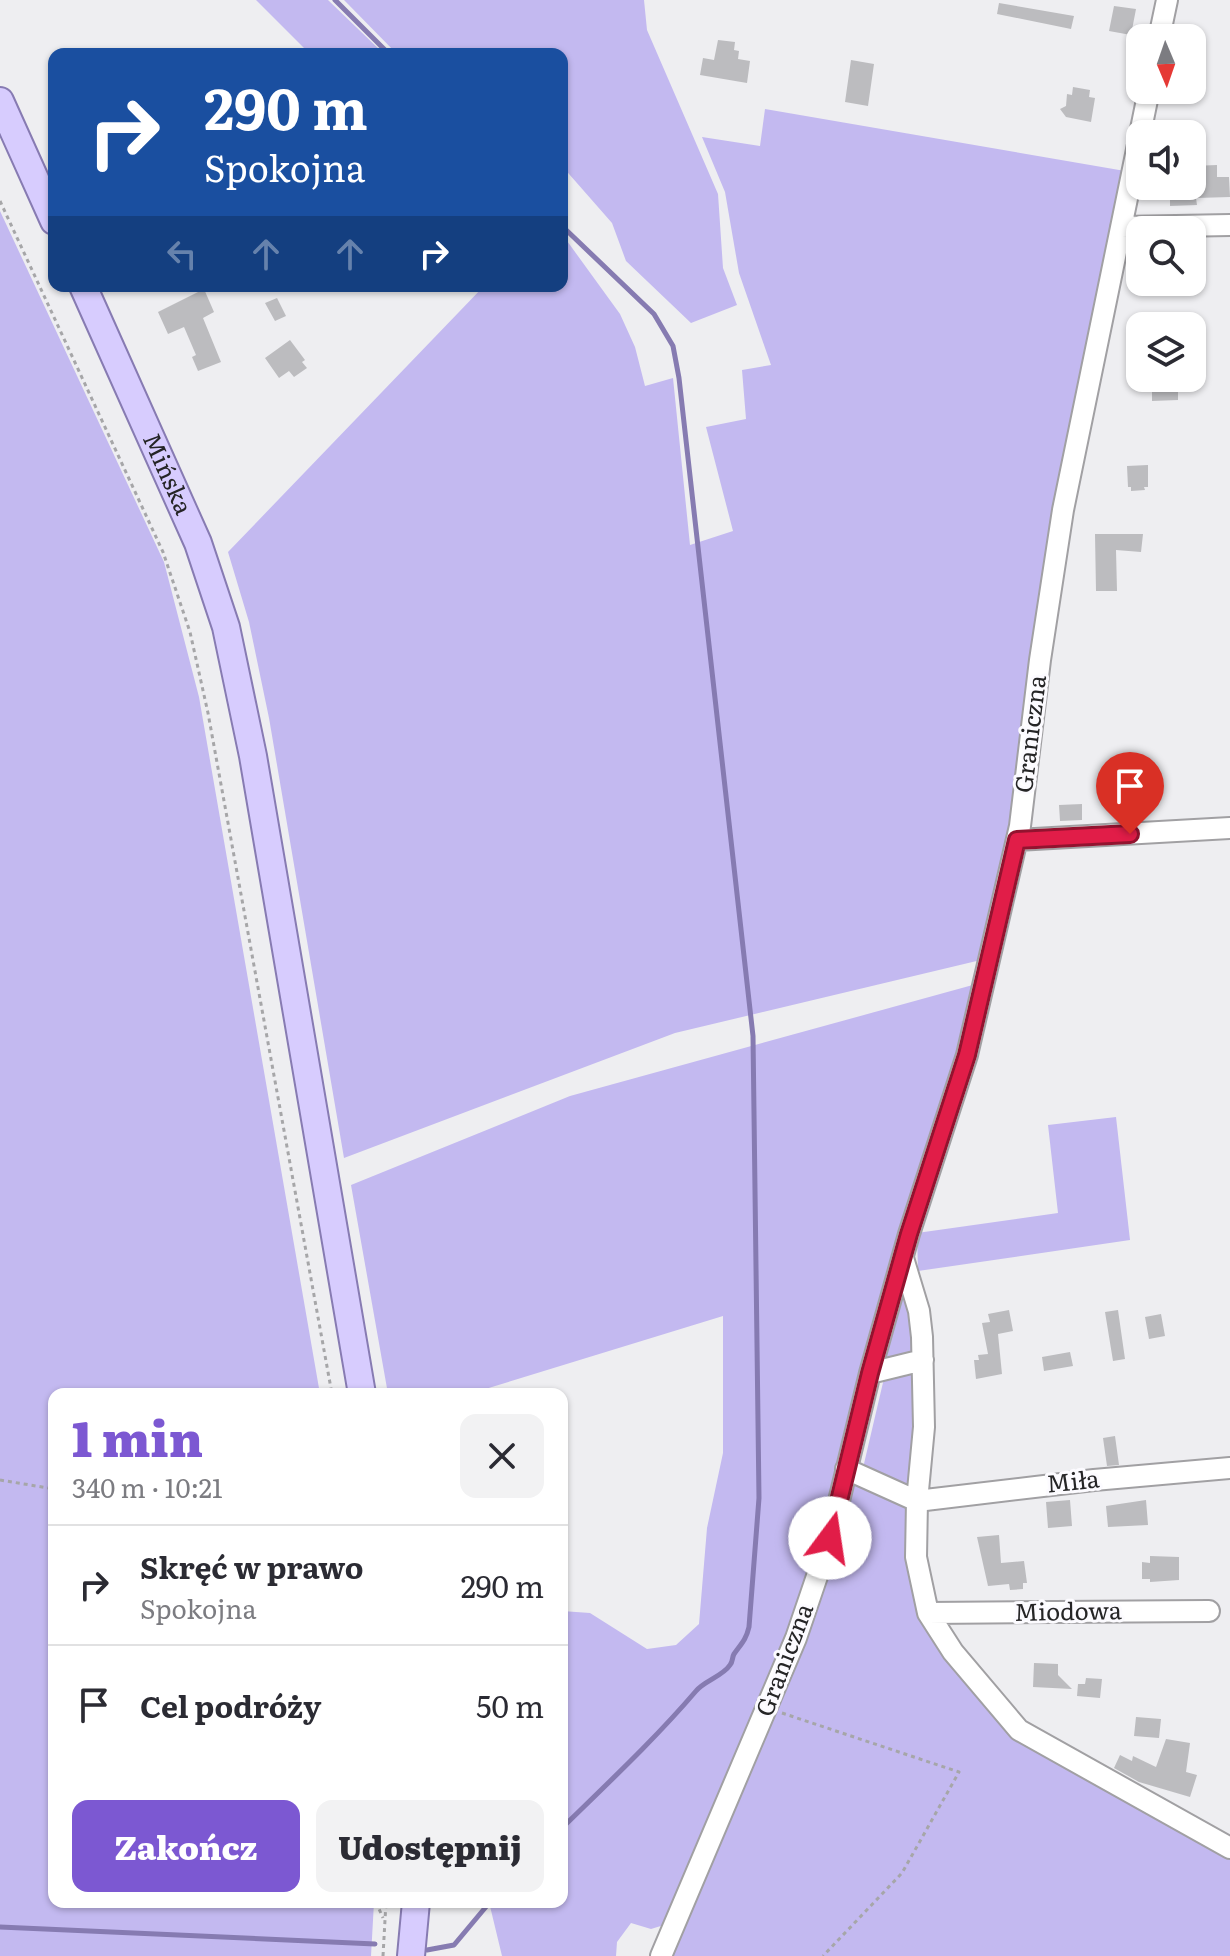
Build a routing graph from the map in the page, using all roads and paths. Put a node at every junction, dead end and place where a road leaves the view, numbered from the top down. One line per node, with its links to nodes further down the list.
1 (1167, 0): 2 (street)
2 (1162, 24)
3 (0, 101): 6 (main road)
4 (1127, 200): 8 (street, Graniczna)
5 (0, 201): 15 (path)
6 (48, 208)
7 (1230, 225): 8 (street)
8 (1121, 227): 11 (street, Graniczna)
9 (86, 292): 16 (main road, Mińska)
10 (1230, 828): 11 (street)
11 (1017, 840): 12 (street, Graniczna)
12 (903, 1258): 13 (street); 14 (street, Graniczna)
13 (923, 1360): 14 (street); 21 (street)
14 (870, 1373): 18 (street, Graniczna)
15 (331, 1388)
16 (361, 1388)
17 (1230, 1468): 21 (street, Miła)
18 (846, 1469): 21 (street); 24 (street, Graniczna)
19 (0, 1480): 20 (path)
20 (48, 1488)
21 (917, 1501): 23 (street)
22 (1209, 1611): 23 (street, Miodowa)
23 (928, 1613): 25 (street)
24 (767, 1708): 32 (street, Graniczna); 33 (path)
25 (1230, 1848)
26 (378, 1908): 29 (path)
27 (385, 1908): 29 (path)
28 (415, 1908): 31 (main road)
29 (384, 1922): 30 (path)
30 (383, 1956)
31 (411, 1956)
32 (661, 1956)
33 (823, 1956)

